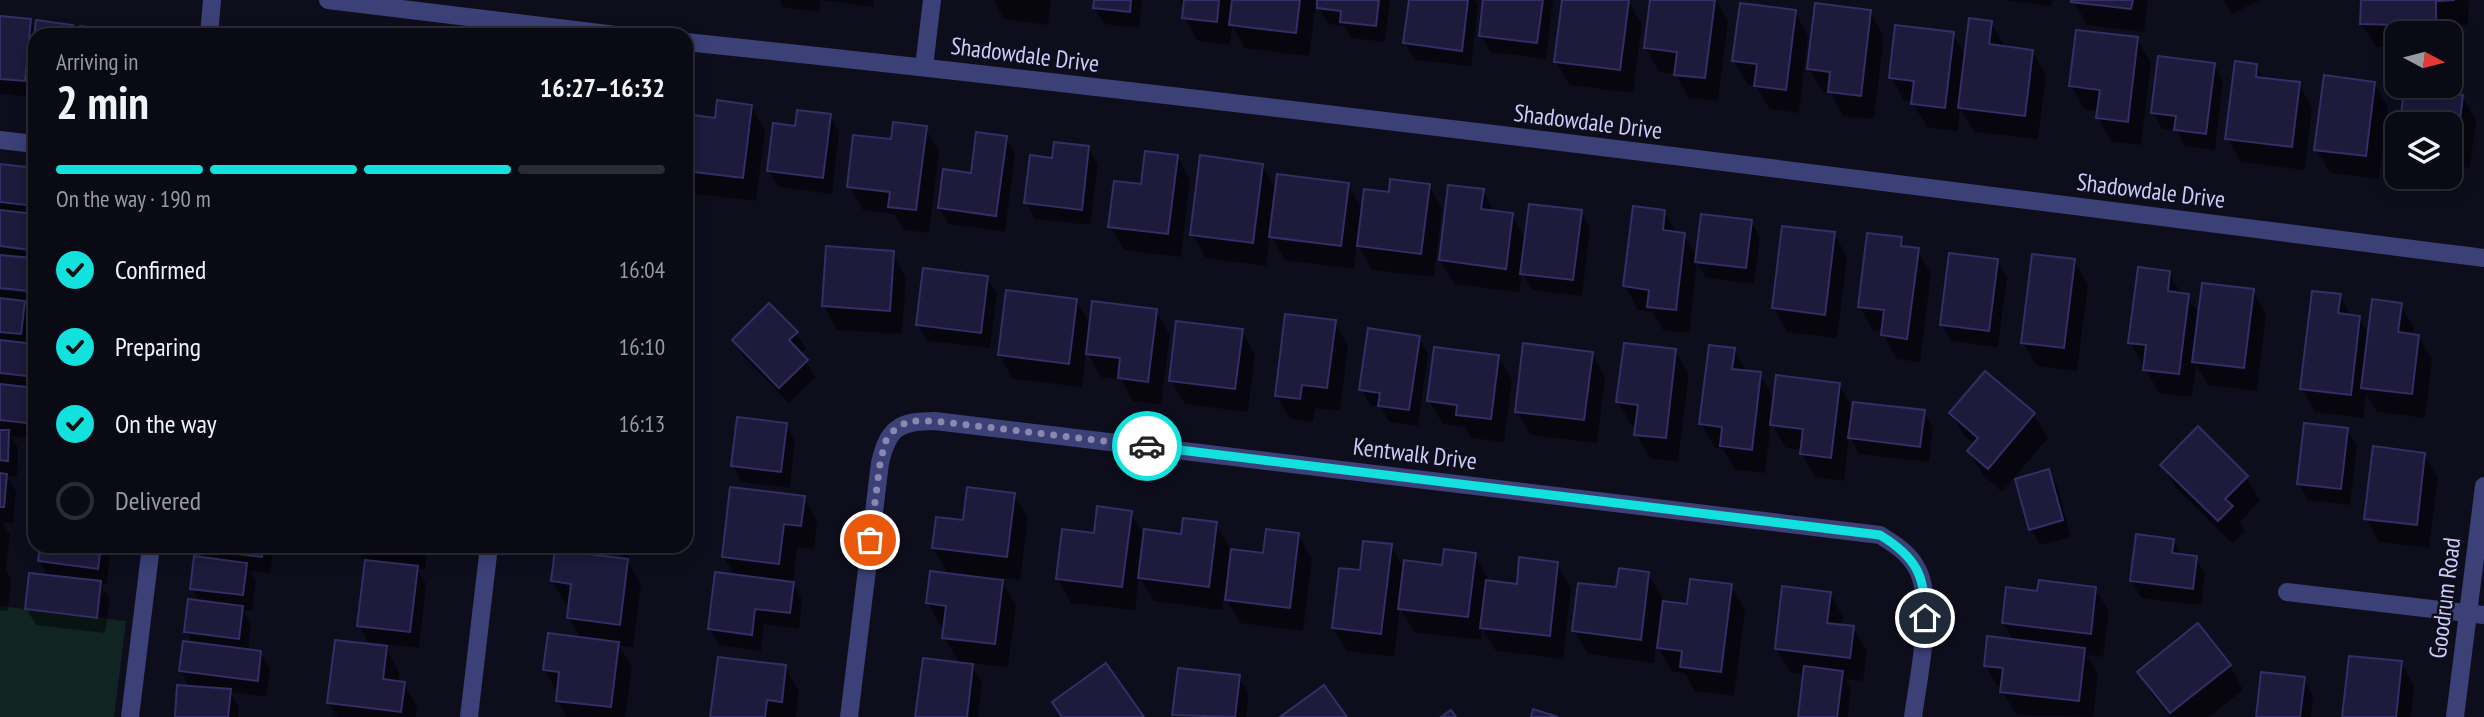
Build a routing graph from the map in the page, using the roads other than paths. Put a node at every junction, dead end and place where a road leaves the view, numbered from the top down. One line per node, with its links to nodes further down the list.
1 (212, 0): 4 (street)
2 (328, 0): 5 (street)
3 (932, 0): 7 (street)
4 (210, 28)
5 (523, 28)
6 (693, 43): 7 (street, Shadowdale Drive)
7 (924, 67): 10 (street, Shadowdale Drive)
8 (0, 140): 9 (street)
9 (28, 143)
10 (2484, 258)
11 (2484, 486): 15 (street, Goodrum Road)
12 (150, 553): 16 (street)
13 (488, 553): 17 (street)
14 (2287, 592): 15 (street)
15 (2476, 615): 20 (street, Goodrum Road)
16 (130, 717)
17 (469, 717)
18 (849, 717): 19 (street, Kentwalk Drive)
19 (1913, 717)
20 (2455, 717)

